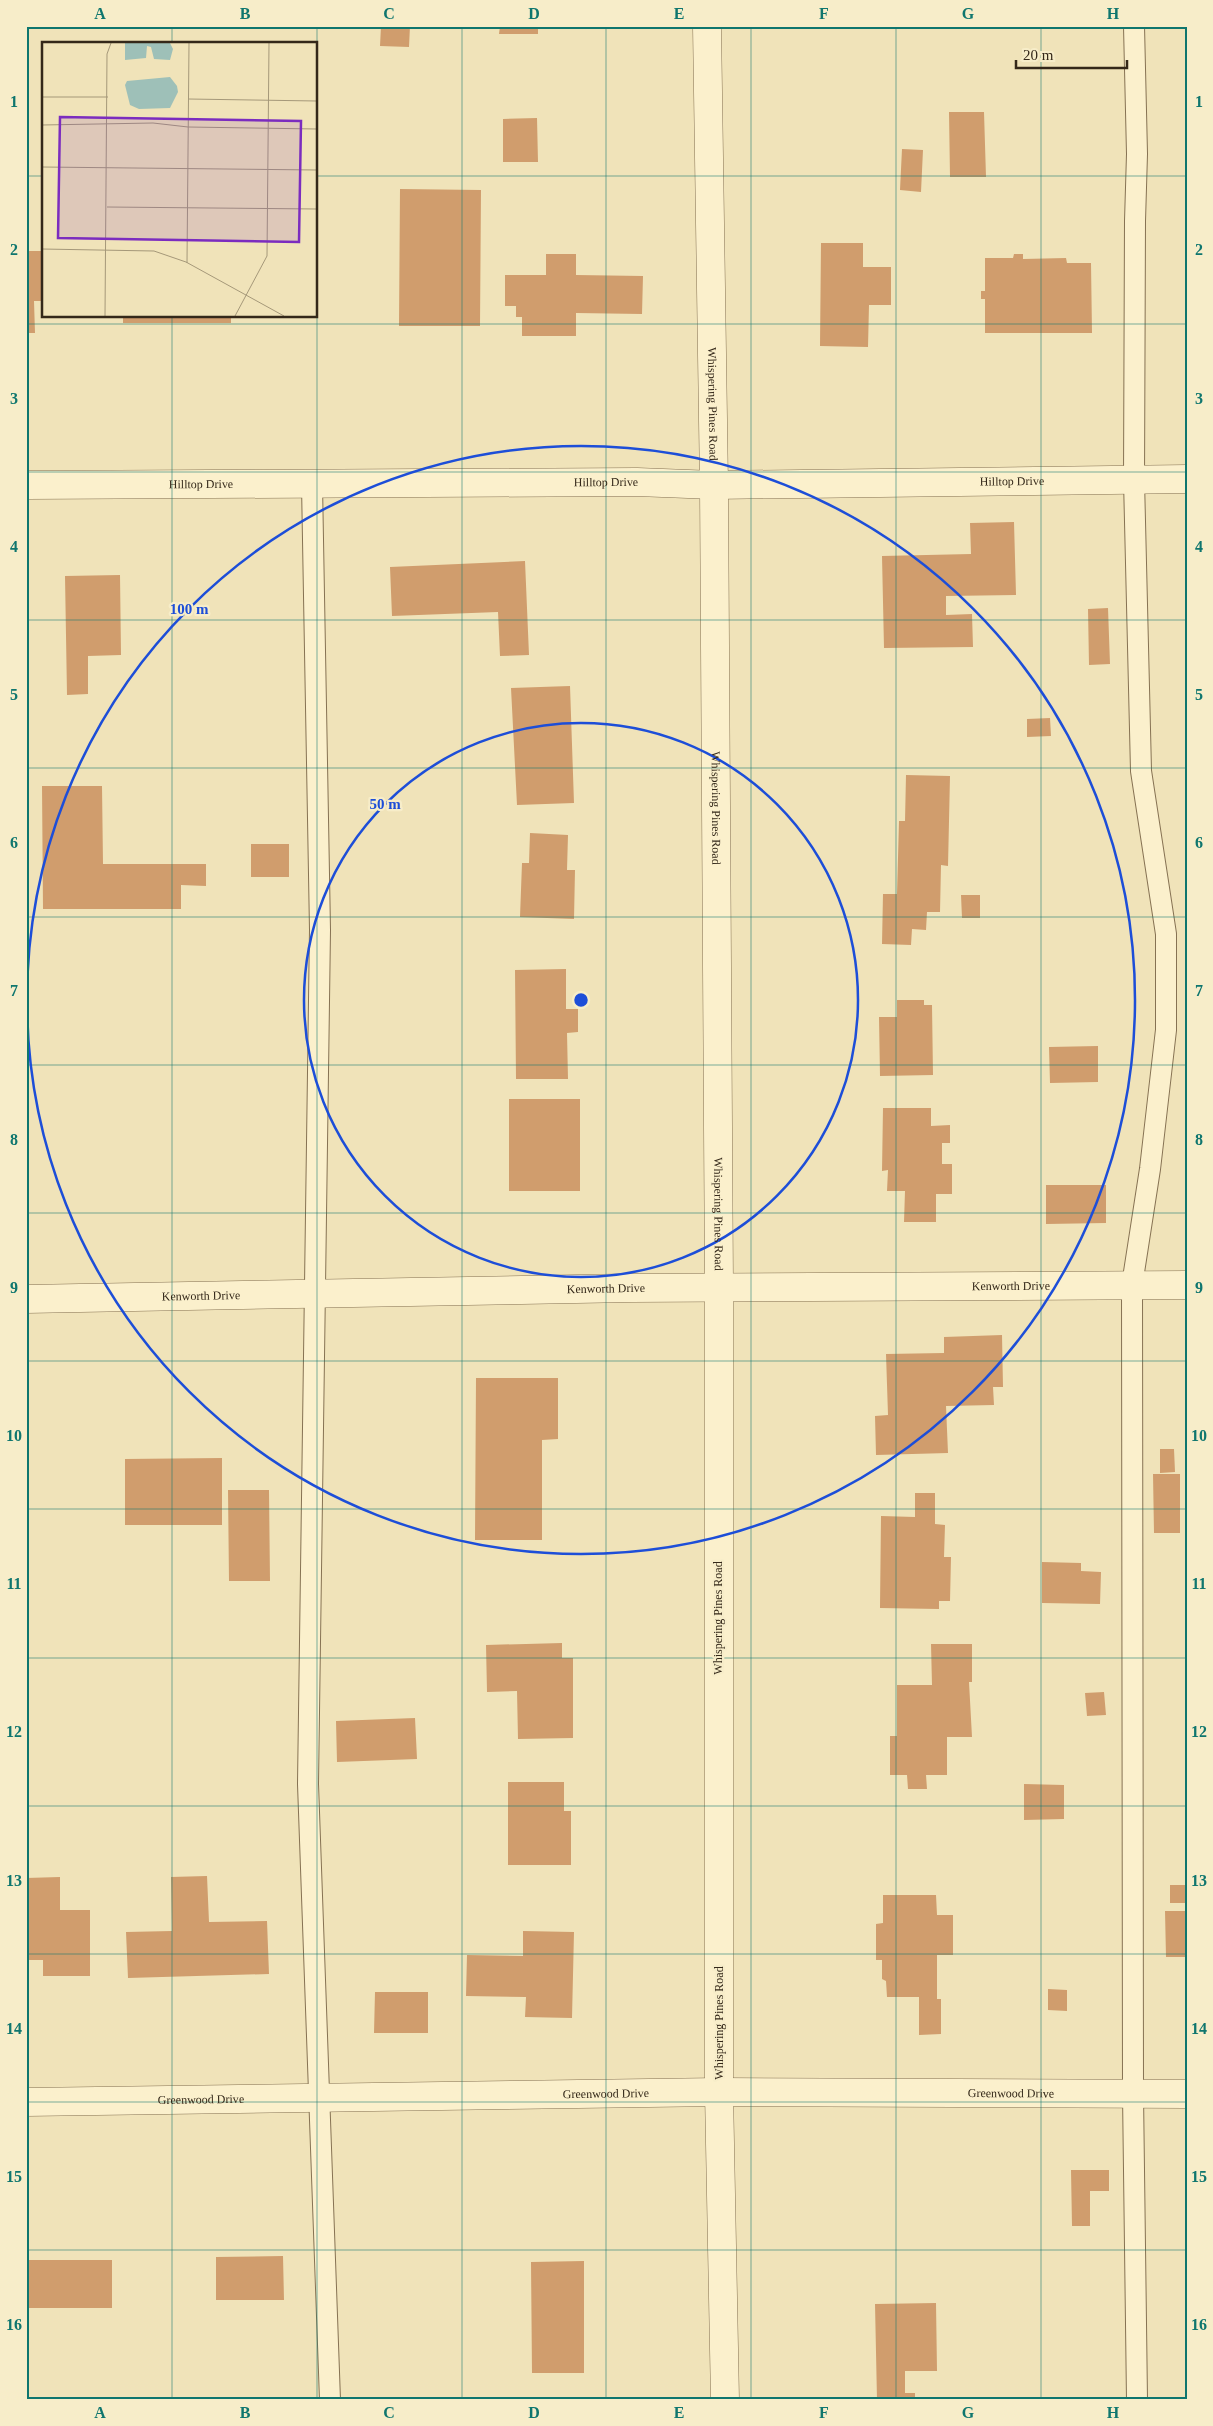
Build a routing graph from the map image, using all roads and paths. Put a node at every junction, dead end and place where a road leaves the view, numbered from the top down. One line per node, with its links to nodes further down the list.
1 (707, 26): 7 (street, Whispering Pines Road)
2 (1134, 26): 4 (lane)
3 (1187, 479): 4 (street, Hilltop Drive)
4 (1134, 480): 7 (street, Hilltop Drive); 8 (lane)
5 (312, 484): 6 (street, Hilltop Drive); 7 (street, Hilltop Drive); 11 (lane)
6 (26, 485)
7 (714, 485): 10 (street, Whispering Pines Road)
8 (1132, 1285): 9 (street, Kenworth Drive); 10 (street, Kenworth Drive); 14 (lane)
9 (1187, 1285)
10 (719, 1287): 11 (street, Kenworth Drive); 13 (street, Whispering Pines Road)
11 (316, 1293): 12 (street, Kenworth Drive); 16 (lane)
12 (26, 1299)
13 (719, 2092): 14 (street, Greenwood Drive); 16 (street, Greenwood Drive); 19 (street, Whispering Pines Road)
14 (1133, 2094): 15 (street, Greenwood Drive); 20 (lane)
15 (1187, 2094)
16 (321, 2098): 17 (street, Greenwood Drive); 18 (lane)
17 (26, 2102)
18 (330, 2400)
19 (725, 2400)
20 (1137, 2400)

